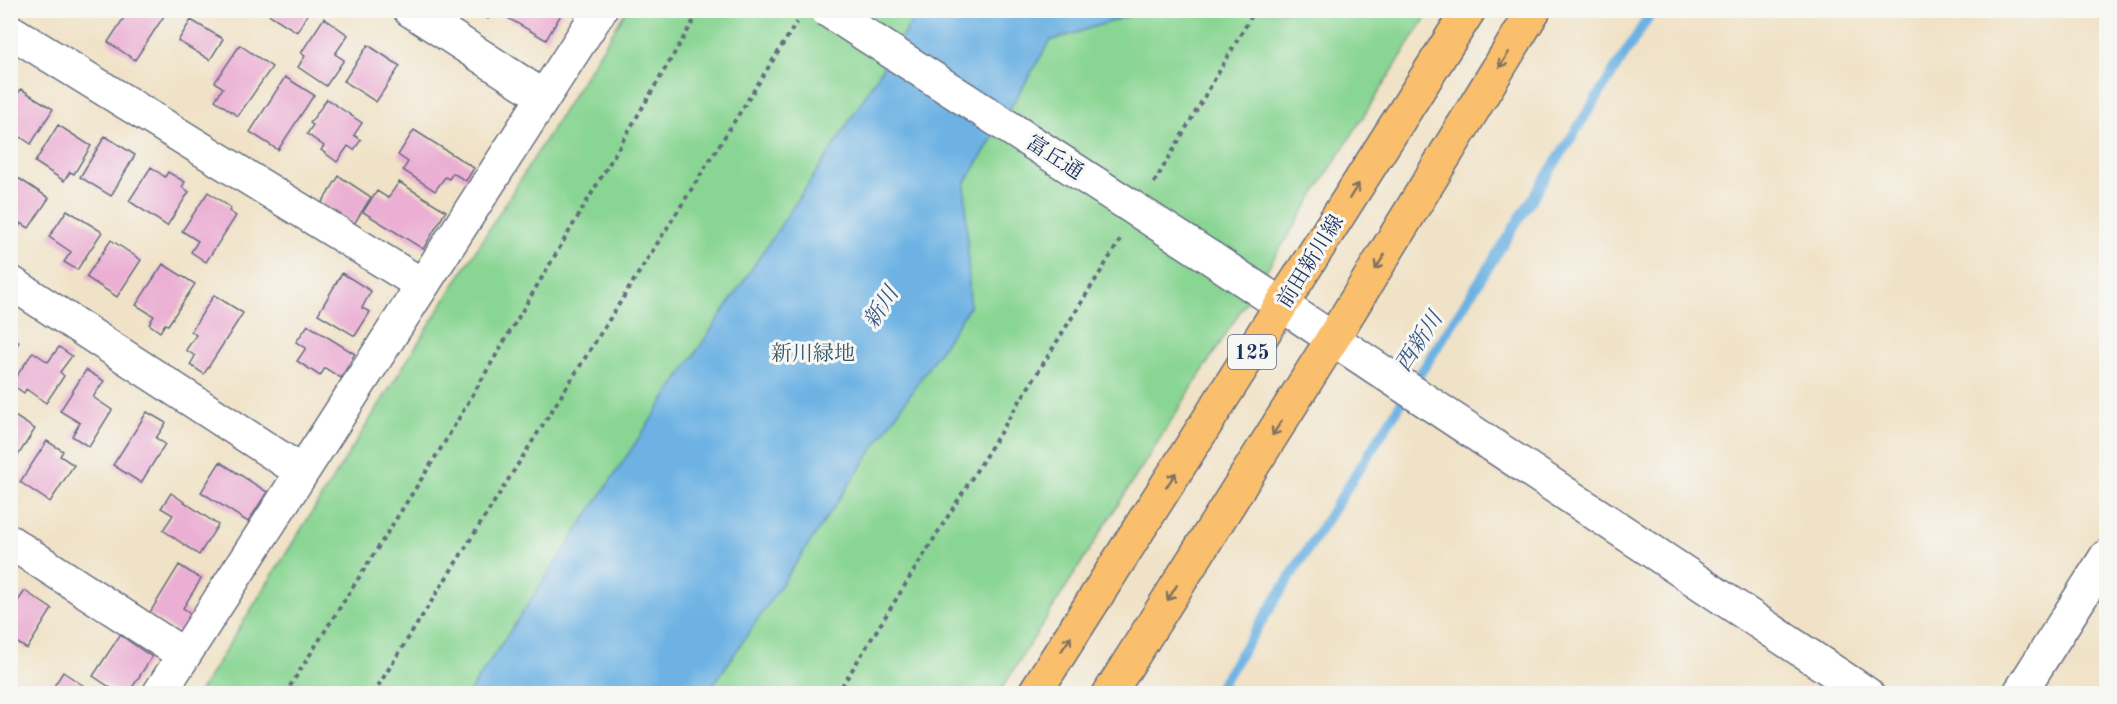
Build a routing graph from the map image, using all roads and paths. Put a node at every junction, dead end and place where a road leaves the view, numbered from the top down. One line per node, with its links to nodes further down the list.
1 (410, 10): 9 (street)
2 (600, 10): 9 (street)
3 (700, 10): 21 (path)
4 (1255, 10): 10 (path)
5 (1469, 10): 14 (main road, 前田新川線 / 125, one-way to 5)
6 (1534, 10): 15 (main road, one-way to 15)
7 (813, 16): 14 (street, 富丘通, bridge); 22 (path)
8 (10, 31): 13 (street)
9 (544, 97): 13 (street)
10 (1152, 186)
11 (1122, 238): 23 (path)
12 (10, 282): 16 (street)
13 (422, 285): 16 (street)
14 (1282, 304): 15 (street, 富丘通); 24 (main road, 前田新川線 / 125, one-way to 14)
15 (1333, 338): 25 (main road, one-way to 25); 26 (street, 富丘通)
16 (302, 472): 19 (street)
17 (10, 542): 19 (street)
18 (2106, 557): 27 (street)
19 (184, 655): 20 (street)
20 (159, 693)
21 (285, 693)
22 (373, 693)
23 (837, 693)
24 (1034, 693)
25 (1109, 693)
26 (1867, 693)
27 (2019, 693)

